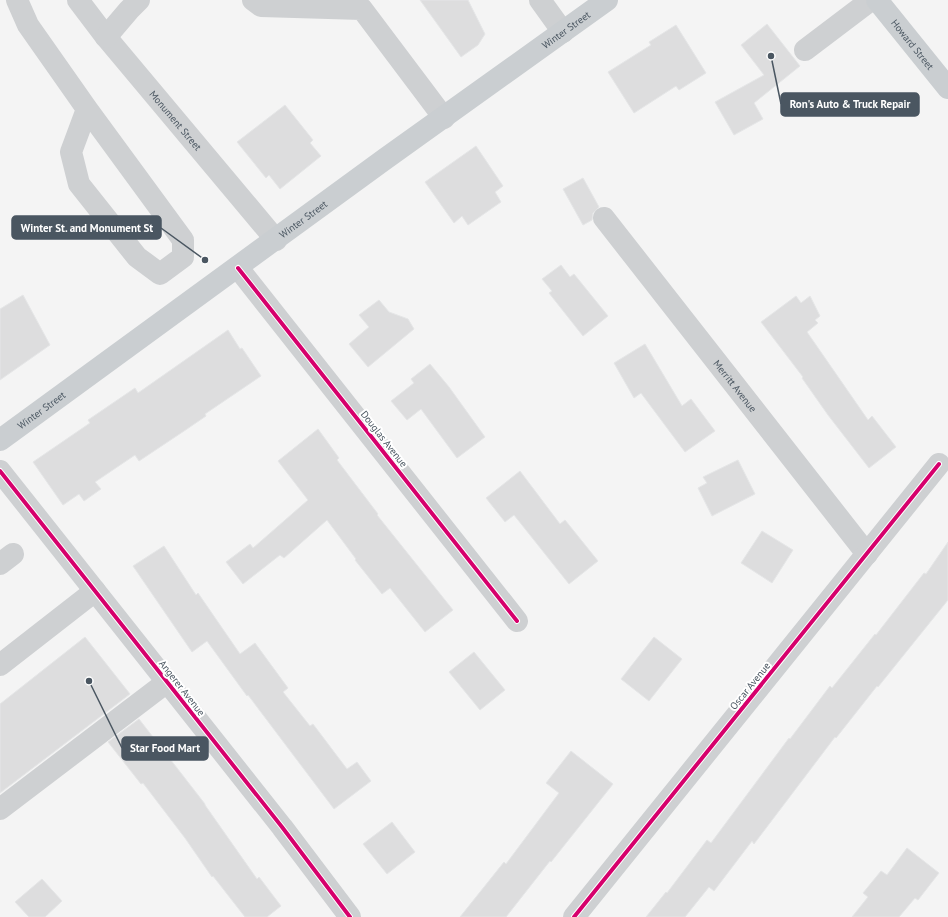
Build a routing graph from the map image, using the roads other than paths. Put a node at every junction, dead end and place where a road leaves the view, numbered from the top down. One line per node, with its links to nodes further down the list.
1 (17, 0): 13 (street)
2 (78, 0): 10 (street, Monument Street)
3 (139, 0): 10 (street)
4 (253, 0): 14 (street)
5 (540, 0): 9 (street)
6 (607, 0): 9 (main road, Winter Street)
7 (871, 0): 11 (street)
8 (877, 0): 12 (main road, Howard Street)
9 (563, 32): 14 (main road, Winter Street)
10 (106, 37): 16 (street, Monument Street)
11 (805, 50)
12 (948, 88)
13 (87, 110): 13 (street)
14 (444, 118): 16 (main road, Winter Street)
15 (604, 218): 21 (street, Merritt Avenue)
16 (276, 240): 17 (main road, Winter Street)
17 (238, 268): 18 (main road, Winter Street); 23 (street, Douglas Avenue)
18 (0, 440)
19 (939, 464): 21 (street, Oscar Avenue)
20 (0, 471): 22 (street, Angerer Avenue)
21 (867, 554): 28 (street, Oscar Avenue)
22 (95, 591): 24 (street); 25 (street, Angerer Avenue)
23 (517, 621)
24 (3, 658)
25 (167, 682): 26 (street); 27 (street, Angerer Avenue)
26 (0, 809)
27 (350, 917)
28 (574, 917)

